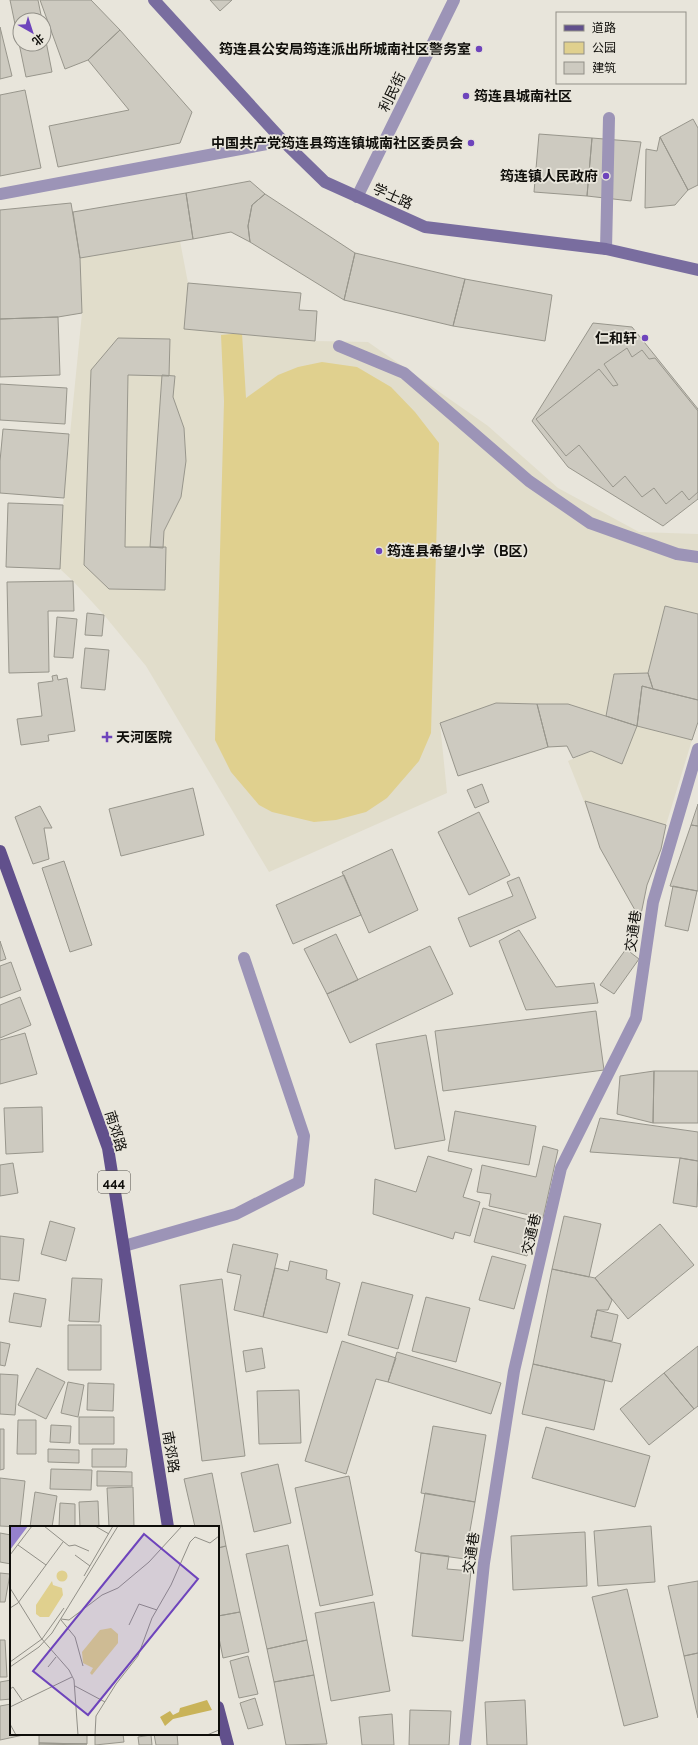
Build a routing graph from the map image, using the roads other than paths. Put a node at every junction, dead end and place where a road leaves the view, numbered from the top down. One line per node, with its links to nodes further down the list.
1 (154, 0): 4 (main road, 学士路)
2 (454, 0): 6 (street, 利民街)
3 (609, 118): 7 (street)
4 (283, 141): 5 (street); 6 (main road, 学士路)
5 (0, 194)
6 (357, 197): 7 (main road, 学士路)
7 (606, 249): 8 (main road, 学士路)
8 (698, 270)
9 (339, 346): 10 (street)
10 (698, 557)
11 (698, 749): 18 (street, 交通巷)
12 (0, 851): 14 (main road, 南郊路 / 444)
13 (244, 958): 14 (street)
14 (124, 1246): 15 (main road, 南郊路 / 444)
15 (168, 1526)
16 (219, 1711): 17 (main road)
17 (228, 1745)
18 (465, 1745)

